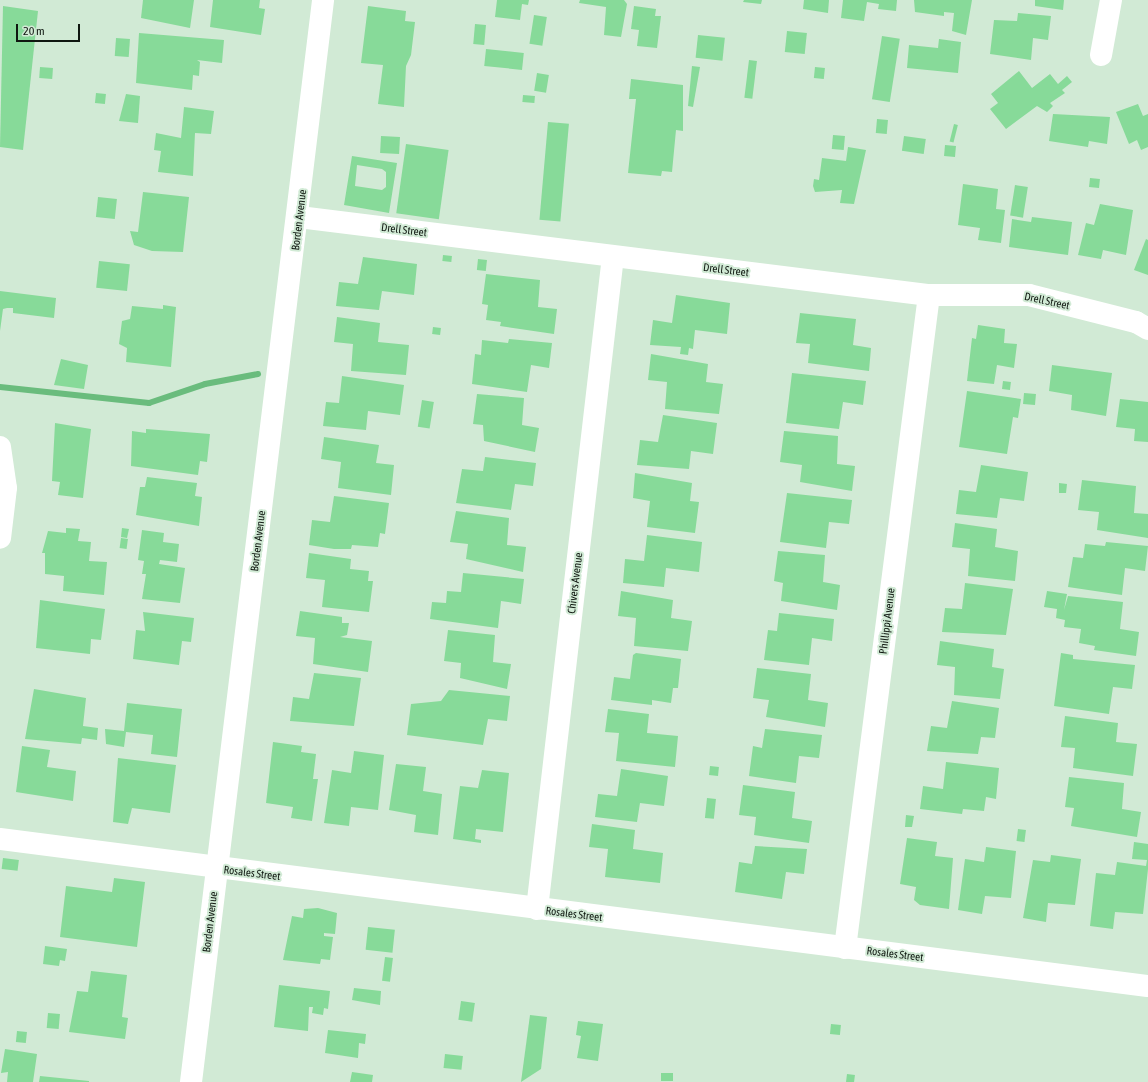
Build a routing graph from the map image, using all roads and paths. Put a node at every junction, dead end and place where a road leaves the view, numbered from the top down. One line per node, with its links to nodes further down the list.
1 (323, 0): 4 (street, Borden Avenue)
2 (1111, 0): 3 (street)
3 (1101, 55)
4 (299, 217): 5 (street, Drell Street); 11 (street, Borden Avenue)
5 (613, 256): 6 (street, Drell Street); 12 (street, Chivers Avenue)
6 (929, 295): 7 (street, Drell Street); 13 (street, Phillippi Avenue)
7 (1148, 329)
8 (0, 447): 9 (street)
9 (0, 538)
10 (0, 839): 11 (street, Rosales Street)
11 (217, 869): 12 (street, Rosales Street); 15 (street, Borden Avenue)
12 (536, 909): 13 (street, Rosales Street)
13 (845, 948): 14 (street, Rosales Street)
14 (1148, 986)
15 (191, 1082)

